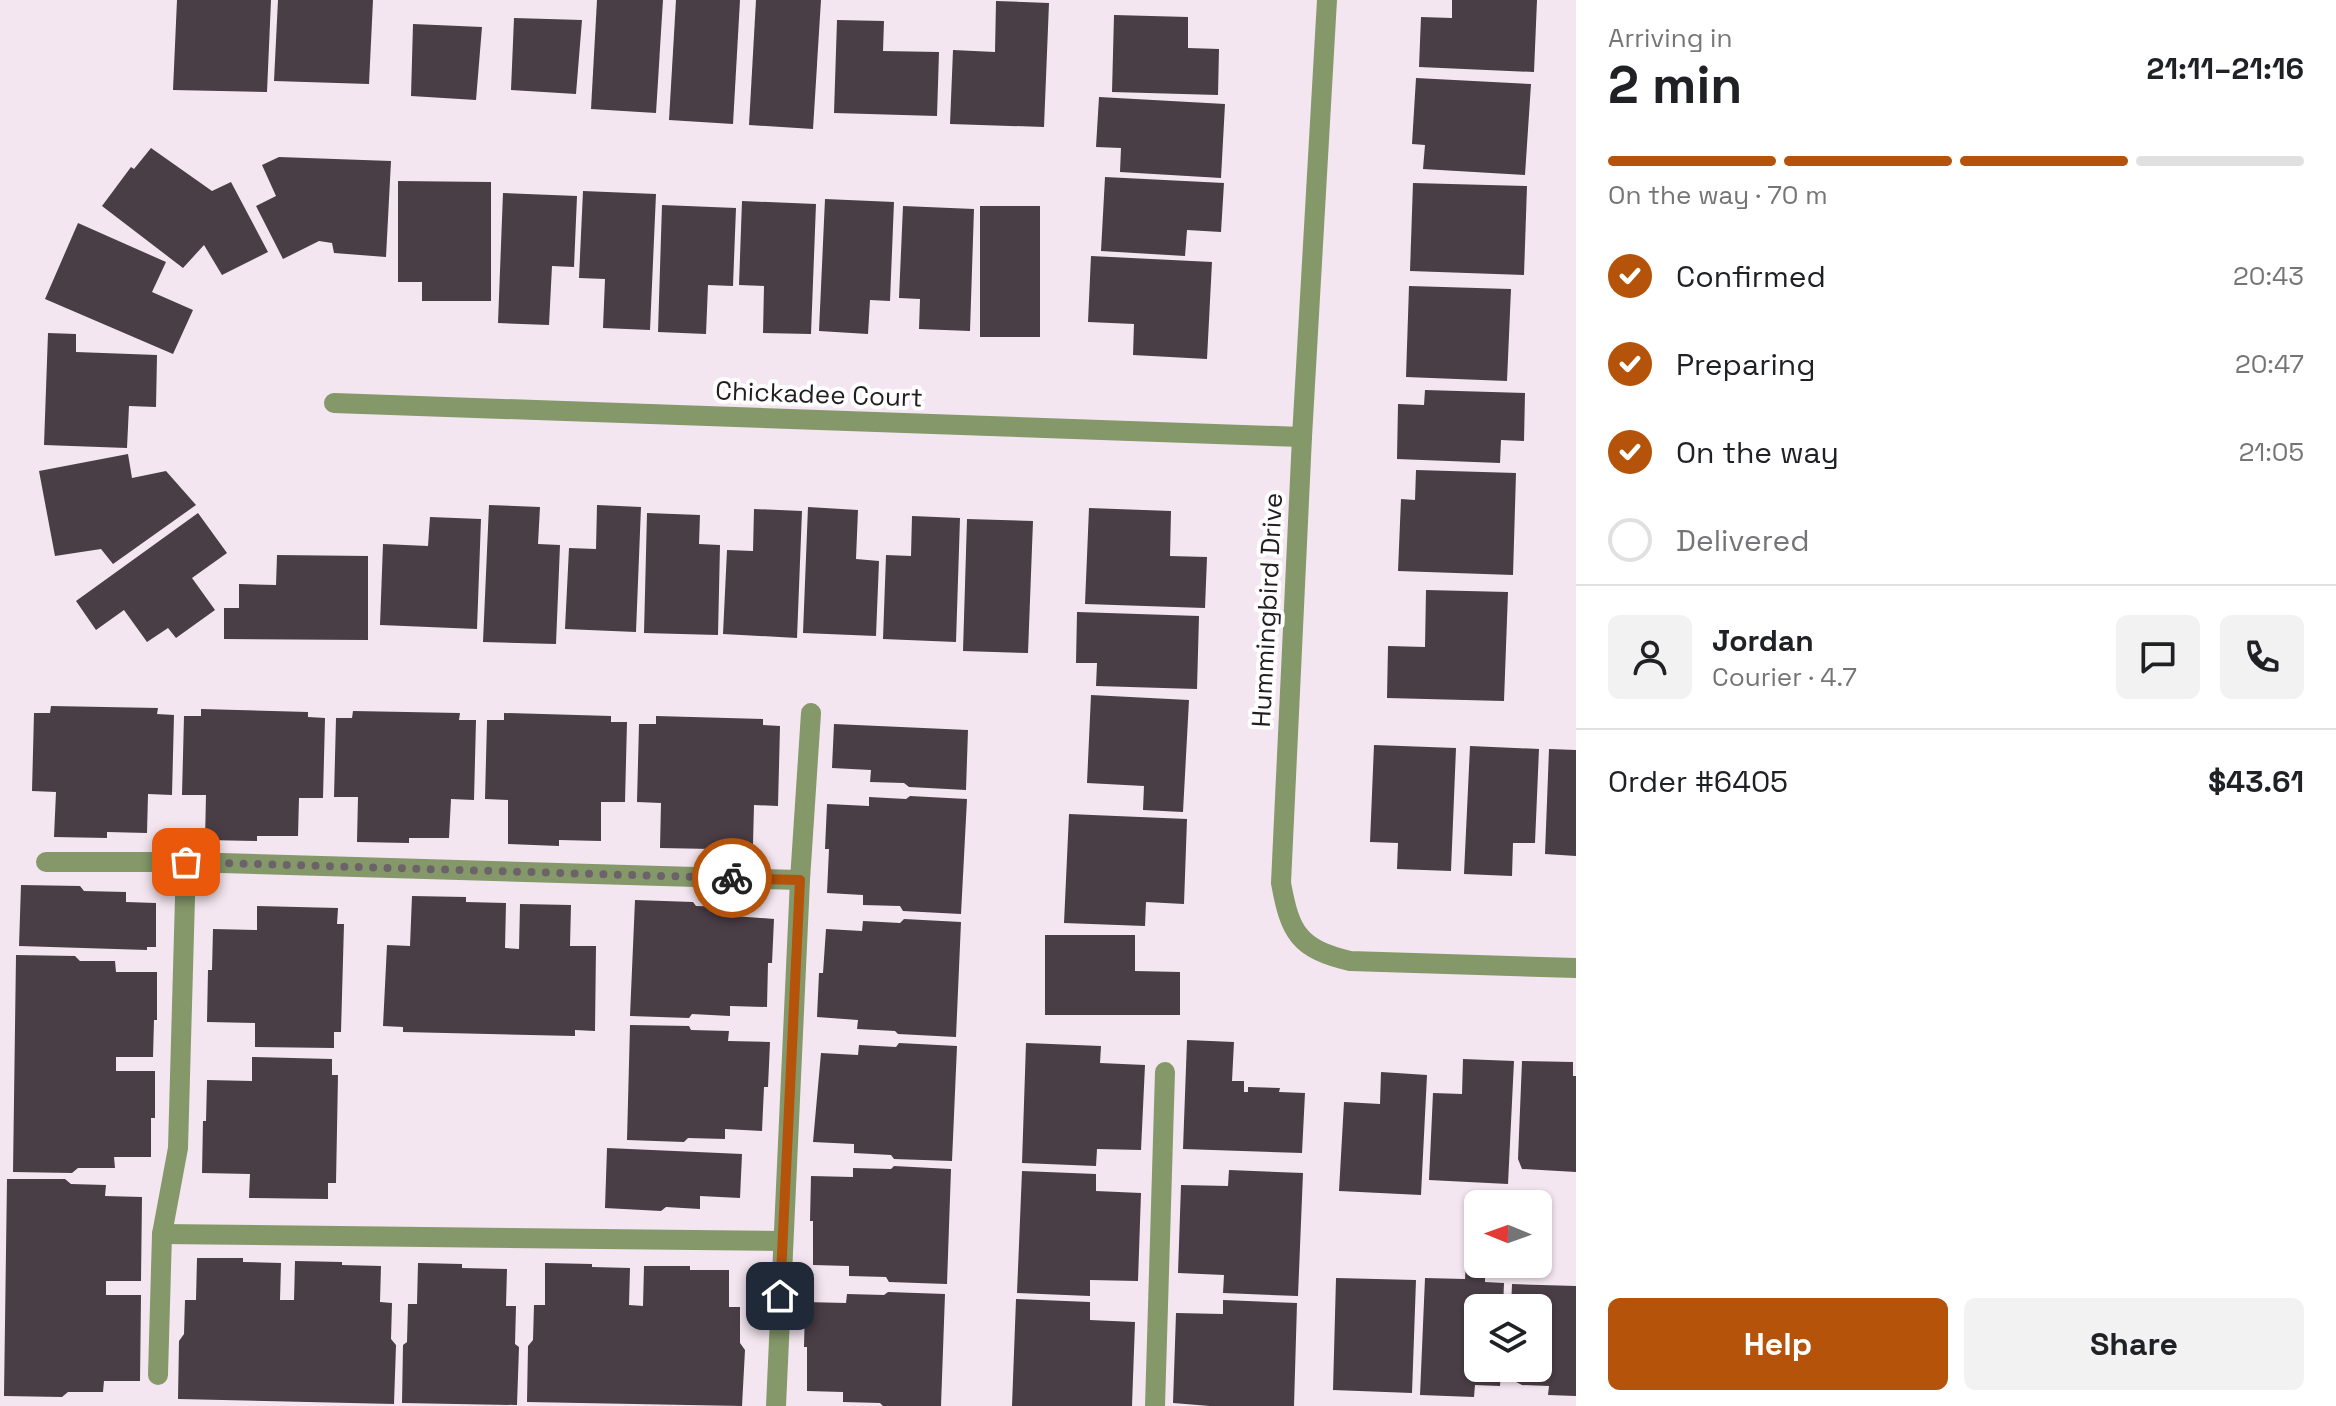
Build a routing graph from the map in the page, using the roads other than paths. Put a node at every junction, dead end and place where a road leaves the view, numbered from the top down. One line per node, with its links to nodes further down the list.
1 (1327, 0): 3 (street, Hummingbird Drive)
2 (334, 403): 3 (street, Chickadee Court)
3 (1302, 437): 8 (street, Hummingbird Drive)
4 (811, 713): 7 (street)
5 (46, 862): 6 (street)
6 (186, 862): 7 (street); 10 (street)
7 (800, 880): 11 (street)
8 (1576, 968)
9 (1165, 1072): 14 (street)
10 (162, 1234): 11 (street); 12 (street)
11 (782, 1241): 13 (street)
12 (158, 1375)
13 (776, 1406)
14 (1155, 1406)

